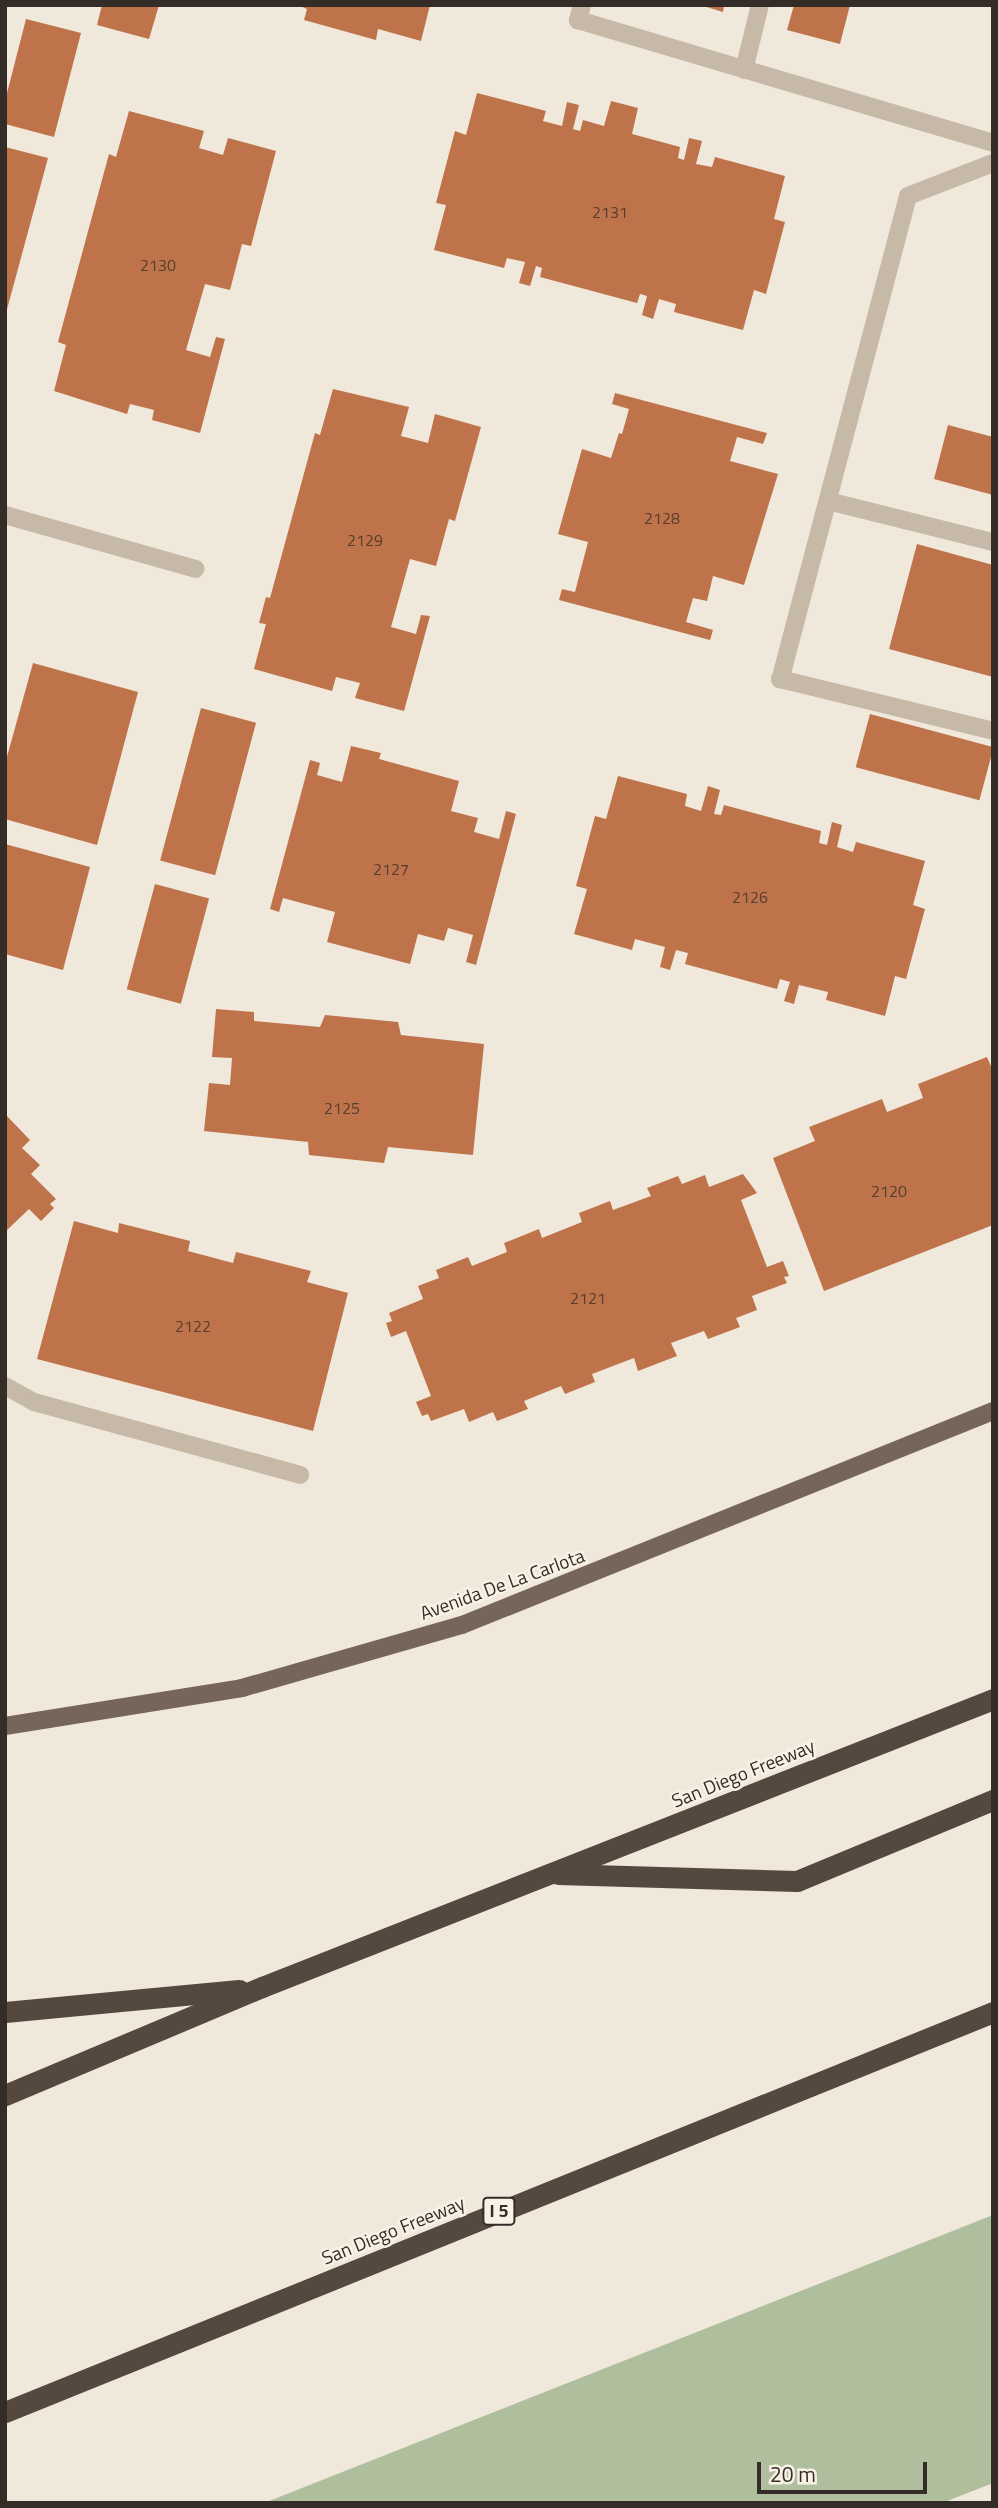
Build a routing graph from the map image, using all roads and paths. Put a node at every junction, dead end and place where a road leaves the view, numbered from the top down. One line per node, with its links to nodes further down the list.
1 (582, 5): 3 (street)
2 (760, 5): 3 (street)
3 (744, 70): 4 (street)
4 (993, 144)
5 (993, 163): 6 (street)
6 (828, 501): 8 (street); 10 (street)
7 (5, 515): 9 (street)
8 (993, 542)
9 (196, 569)
10 (993, 731)
11 (5, 1387): 13 (street)
12 (993, 1411): 15 (main road, Avenida De La Carlota)
13 (300, 1475)
14 (993, 1699): 17 (highway, San Diego Freeway)
15 (5, 1726)
16 (993, 1800): 17 (highway)
17 (548, 1874): 18 (highway, San Diego Freeway)
18 (262, 1987): 19 (highway); 21 (highway, San Diego Freeway)
19 (5, 2012)
20 (993, 2012): 22 (highway, San Diego Freeway / I 5)
21 (5, 2095)
22 (5, 2412)

